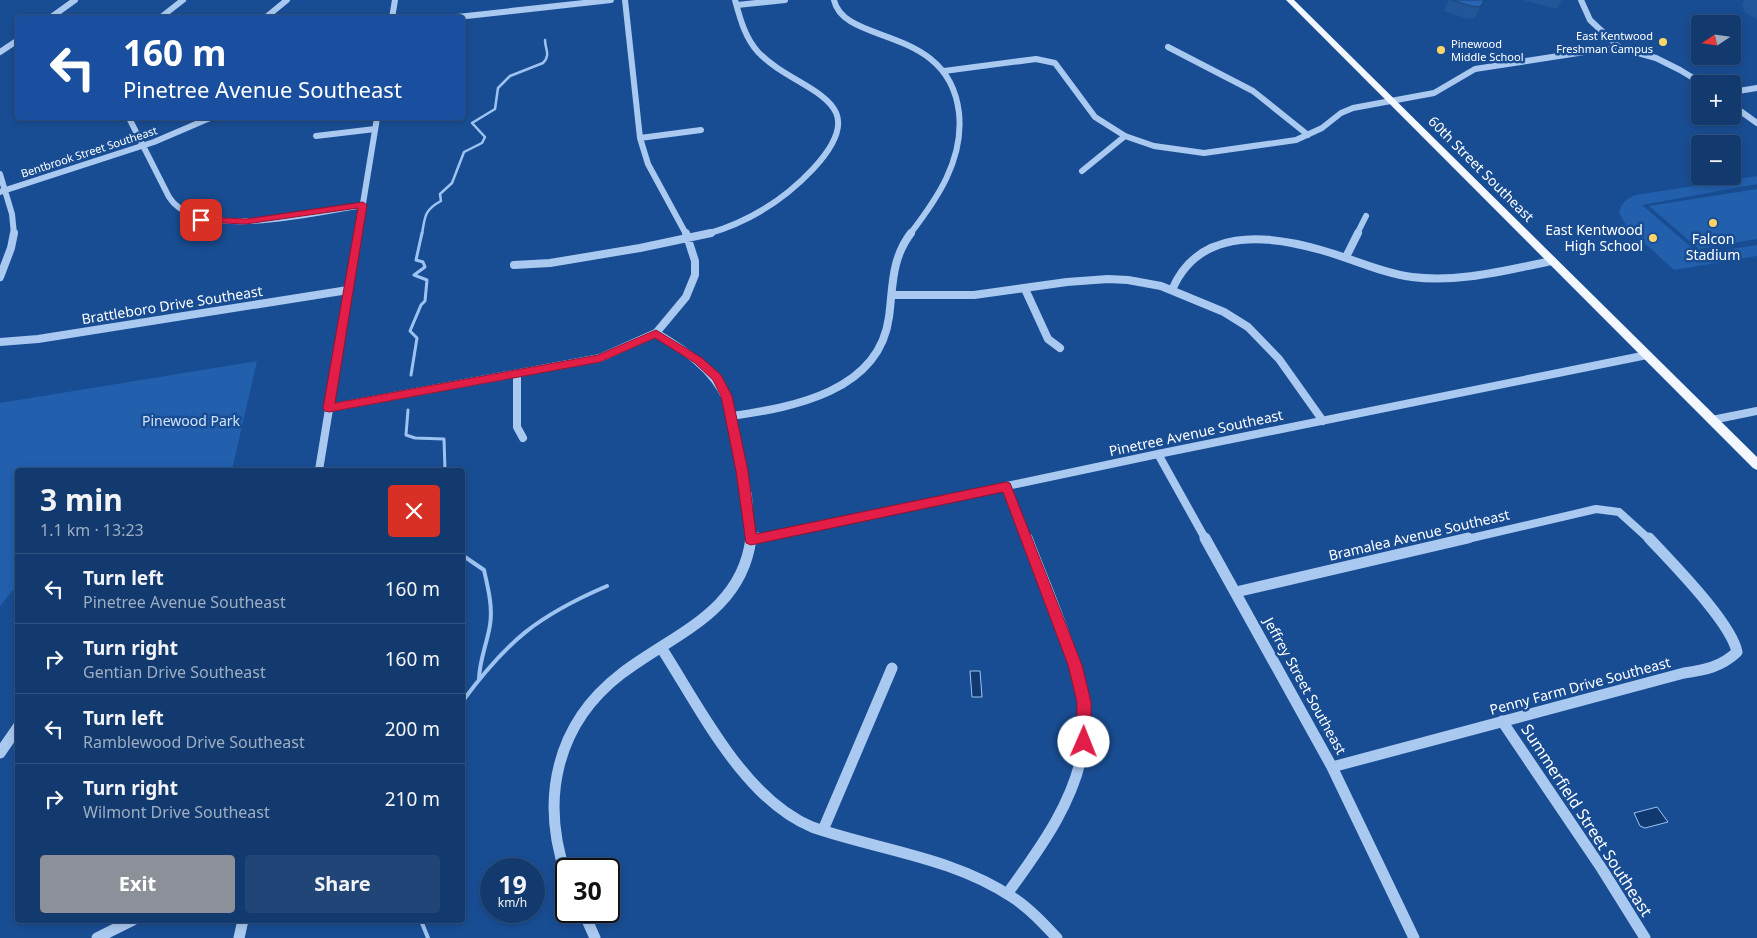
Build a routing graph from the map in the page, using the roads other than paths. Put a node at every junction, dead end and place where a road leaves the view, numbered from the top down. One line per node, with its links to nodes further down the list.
1 (75, 0): 12 (street)
2 (183, 0): 13 (street)
3 (287, 0): 14 (street)
4 (396, 0): 15 (street)
5 (611, 0): 17 (street)
6 (624, 0): 37 (street)
7 (785, 0): 11 (street)
8 (834, 0): 22 (street)
9 (1290, 0): 26 (main road, 60th Street Southeast)
10 (1581, 0): 20 (street)
11 (736, 3): 16 (street)
12 (54, 15)
13 (164, 15)
14 (269, 15)
15 (393, 15)
16 (739, 15): 44 (street)
17 (465, 16)
18 (15, 42): 21 (street)
19 (1168, 47): 34 (street)
20 (1621, 49): 23 (street); 26 (street)
21 (0, 52)
22 (944, 71): 36 (street); 52 (street)
23 (1691, 76)
24 (1757, 88): 25 (street)
25 (1741, 91)
26 (1392, 101): 34 (street); 46 (main road, 60th Street Southeast)
27 (1741, 111): 31 (street)
28 (130, 120): 38 (street)
29 (206, 120): 38 (street, Bentbrook Street Southeast)
30 (377, 120): 32 (street)
31 (1757, 123)
32 (376, 129): 35 (street); 42 (street)
33 (700, 130): 37 (street)
34 (1308, 135): 36 (street)
35 (316, 136)
36 (1125, 136): 39 (street)
37 (640, 138): 44 (street)
38 (143, 146): 41 (street, Bentbrook Street Southeast); 42 (street)
39 (1082, 171)
40 (0, 174): 41 (street)
41 (2, 191): 48 (street)
42 (363, 205): 49 (street)
43 (1366, 216): 45 (street)
44 (688, 241): 47 (street); 53 (street)
45 (1346, 257): 46 (street); 51 (street)
46 (1552, 261): 56 (main road, 60th Street Southeast)
47 (514, 265)
48 (0, 277)
49 (348, 290): 54 (street, Brattleboro Drive Southeast); 58 (street)
50 (1025, 290): 51 (street); 52 (street); 55 (street)
51 (1172, 290): 62 (street)
52 (892, 295): 60 (street)
53 (656, 333): 57 (street); 60 (street)
54 (0, 342)
55 (1060, 348)
56 (1647, 355): 61 (main road, 60th Street Southeast); 62 (street, Pinetree Avenue Southeast)
57 (517, 375): 58 (street); 63 (street)
58 (329, 408): 66 (street)
59 (1757, 411): 61 (street)
60 (732, 416): 68 (street)
61 (1712, 420): 65 (main road, 60th Street Southeast)
62 (1323, 421): 64 (street, Pinetree Avenue Southeast)
63 (523, 438)
64 (1158, 454): 67 (street, Pinetree Avenue Southeast); 70 (street, Jeffrey Street Southeast)
65 (1757, 465)
66 (319, 468)
67 (1006, 486): 68 (street, Pinetree Avenue Southeast); 79 (street)
68 (751, 540): 71 (street)
69 (1681, 574): 70 (street, Bramalea Avenue Southeast); 73 (street, Penny Farm Drive Southeast)
70 (1236, 592): 76 (street, Jeffrey Street Southeast)
71 (662, 649): 77 (street); 78 (street)
72 (892, 668): 77 (street)
73 (1502, 721): 76 (street, Penny Farm Drive Southeast); 88 (street, Summerfield Street Southeast)
74 (15, 732): 75 (street)
75 (0, 754)
76 (1332, 767): 87 (street, Jeffrey Street Southeast)
77 (823, 830): 79 (street)
78 (559, 858)
79 (1007, 894): 86 (street)
80 (127, 923): 83 (street)
81 (242, 923): 84 (street)
82 (588, 923): 85 (street)
83 (97, 938)
84 (239, 938)
85 (595, 938)
86 (1057, 938)
87 (1414, 938)
88 (1645, 938)

